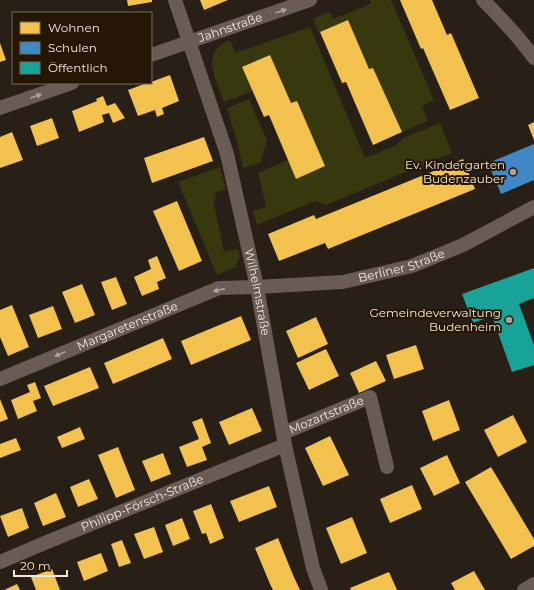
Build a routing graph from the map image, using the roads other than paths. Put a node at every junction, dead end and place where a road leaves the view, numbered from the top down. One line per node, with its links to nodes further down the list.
1 (175, 0): 4 (street, Wilhelmstraße)
2 (310, 0): 4 (street, Jahnstraße, one-way to 2)
3 (483, 0): 6 (street)
4 (189, 41): 5 (street, Jahnstraße); 10 (street, Wilhelmstraße)
5 (152, 55)
6 (534, 58)
7 (69, 84): 8 (street, one-way to 7)
8 (0, 108)
9 (534, 207): 10 (street, Berliner Straße)
10 (258, 287): 11 (street, Margaretenstraße, one-way to 11); 12 (street, Wilhelmstraße)
11 (0, 380)
12 (284, 439): 13 (street, Mozartstraße); 14 (street, Philipp-Försch-Straße); 15 (street, Wilhelmstraße)
13 (387, 467)
14 (0, 562)
15 (321, 590)

